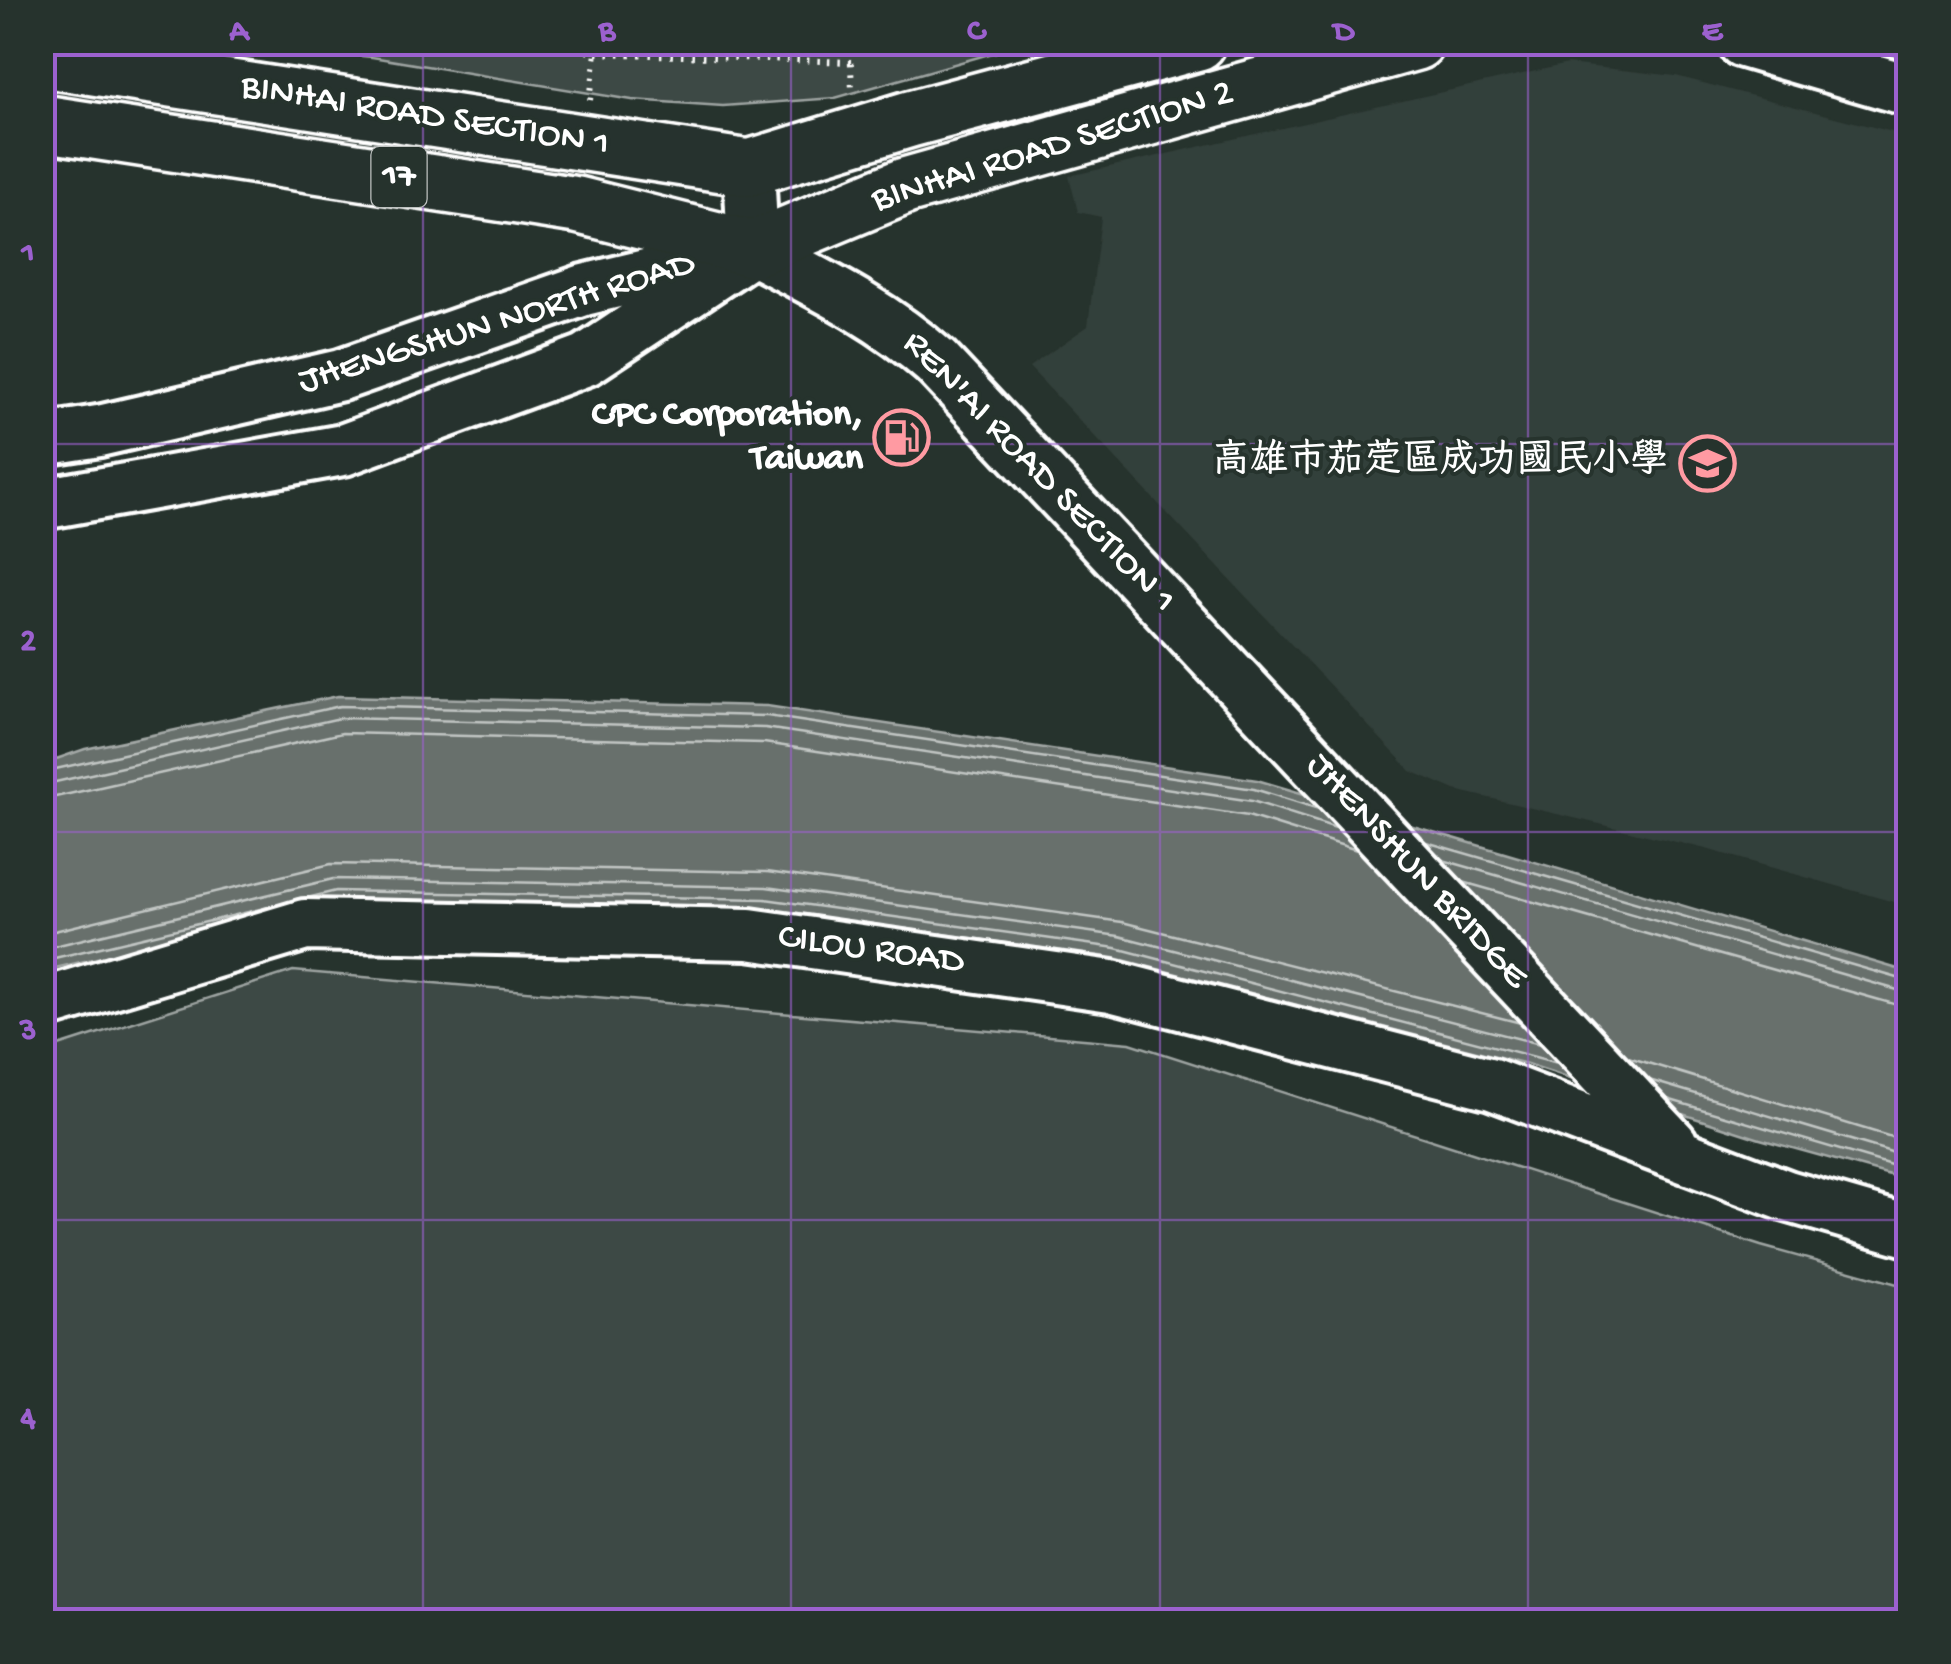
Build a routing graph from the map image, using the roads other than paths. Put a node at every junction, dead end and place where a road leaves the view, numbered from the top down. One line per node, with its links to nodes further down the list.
1 (1198, 42): 7 (main road, BINHAI ROAD SECTION 2 / 17)
2 (1416, 42): 8 (main road, BINHAI ROAD SECTION 2)
3 (1743, 42): 5 (street)
4 (42, 59): 7 (main road, BINHAI ROAD SECTION 1 / 17)
5 (1908, 90)
6 (42, 122): 8 (main road, BINHAI ROAD SECTION 1 / 17)
7 (749, 168): 8 (street)
8 (753, 249): 9 (street, JHENGSHUN NORTH ROAD); 10 (street, JHENGSHUN NORTH ROAD); 13 (street, REN'AI ROAD SECTION 1)
9 (42, 440)
10 (242, 469): 11 (street, JHENGSHUN NORTH ROAD); 12 (street, JHENGSHUN NORTH ROAD)
11 (42, 504)
12 (42, 531)
13 (1251, 693): 15 (street, JHENSHUN BRIDGE)
14 (42, 1004): 15 (street, CILOU ROAD)
15 (1684, 1156): 16 (street, CILOU ROAD)
16 (1908, 1231)

